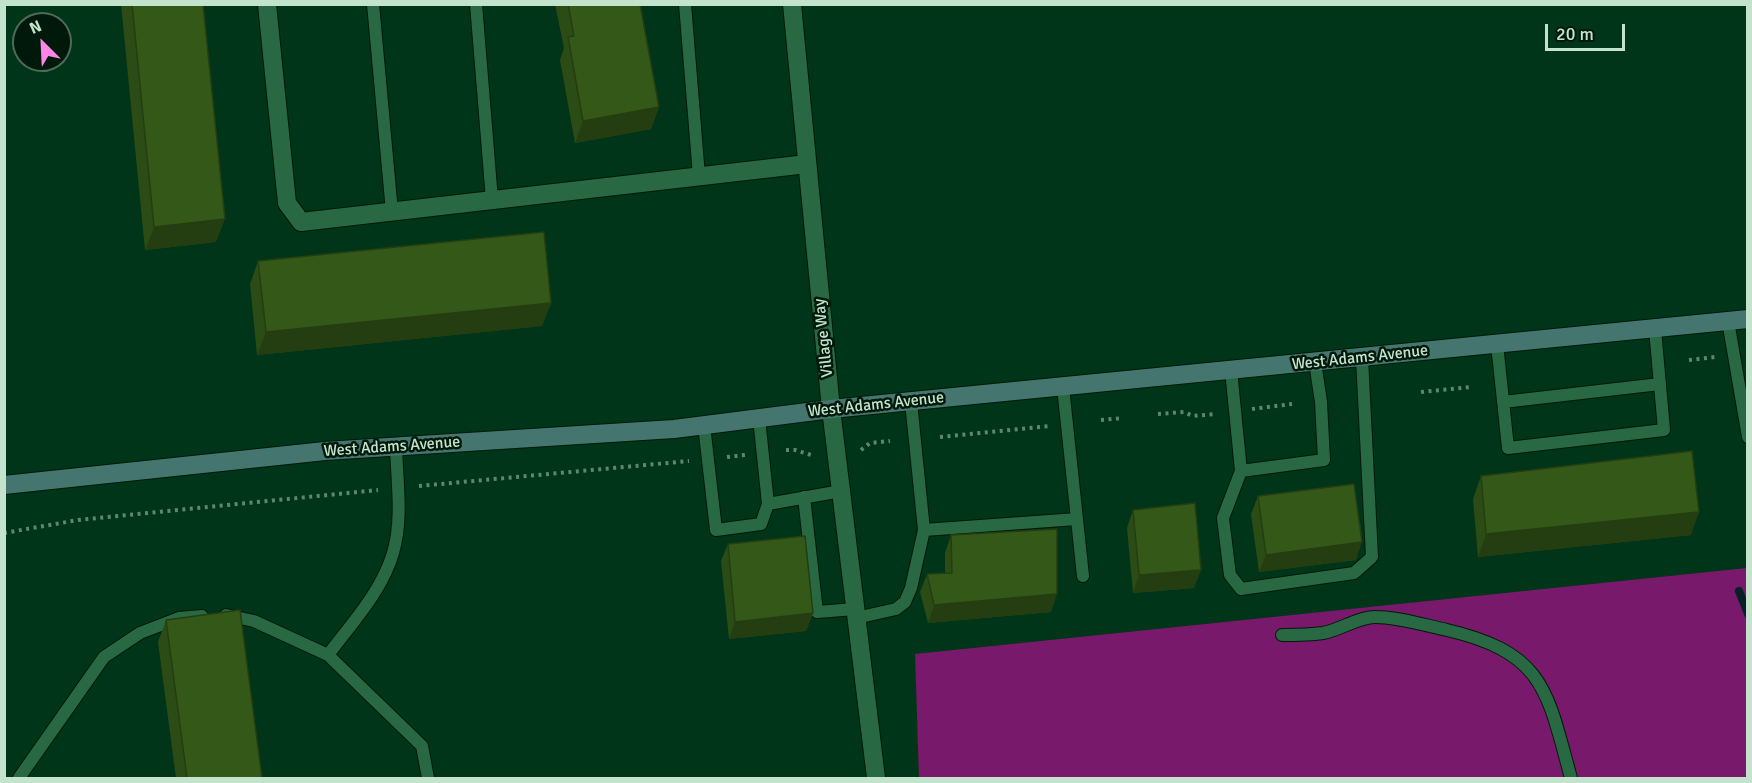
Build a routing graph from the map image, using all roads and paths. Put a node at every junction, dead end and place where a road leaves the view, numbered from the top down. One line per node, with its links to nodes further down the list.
1 (267, 4): 9 (street)
2 (372, 4): 9 (lane)
3 (476, 4): 8 (lane)
4 (685, 4): 7 (lane)
5 (792, 4): 6 (street, Village Way)
6 (807, 164): 7 (street); 26 (street, Village Way)
7 (699, 176): 8 (street)
8 (492, 200): 9 (street)
9 (393, 212)
10 (1748, 318): 11 (main road, West Adams Avenue)
11 (1728, 321): 12 (main road, West Adams Avenue); 36 (lane)
12 (1655, 329): 13 (main road, West Adams Avenue); 19 (lane)
13 (1497, 344): 15 (main road, West Adams Avenue); 24 (lane)
14 (1724, 356): 16 (path)
15 (1362, 357): 17 (main road, West Adams Avenue); 45 (lane)
16 (1689, 360)
17 (1315, 362): 18 (main road, West Adams Avenue); 45 (lane)
18 (1231, 370): 20 (main road, West Adams Avenue); 45 (lane)
19 (1660, 384): 24 (lane); 24 (lane)
20 (1063, 387): 23 (main road, West Adams Avenue); 52 (lane)
21 (1471, 387): 22 (path)
22 (1421, 392)
23 (911, 402): 26 (main road, West Adams Avenue); 53 (lane)
24 (1503, 402)
25 (1292, 404): 27 (path)
26 (831, 409): 30 (main road, West Adams Avenue); 49 (street, Village Way)
27 (1248, 410)
28 (1158, 414): 29 (path)
29 (1218, 414)
30 (759, 418): 33 (main road, West Adams Avenue); 51 (lane)
31 (1123, 418): 32 (path)
32 (1101, 420)
33 (704, 425): 38 (main road, West Adams Avenue); 51 (lane)
34 (1055, 425): 35 (path)
35 (940, 436)
36 (1748, 437)
37 (890, 441): 40 (path)
38 (396, 446): 46 (main road, West Adams Avenue); 58 (lane)
39 (786, 450): 42 (path)
40 (861, 450)
41 (751, 454): 43 (path)
42 (811, 455)
43 (727, 457)
44 (690, 461): 47 (path)
45 (1241, 471)
46 (4, 485)
47 (419, 486)
48 (378, 490): 54 (path)
49 (841, 491): 50 (lane); 56 (street, Village Way)
50 (804, 497): 51 (lane); 56 (lane)
51 (768, 504)
52 (1077, 519): 53 (lane); 55 (lane)
53 (924, 530): 56 (lane)
54 (4, 533)
55 (1083, 576)
56 (856, 613): 61 (street, Village Way)
57 (1282, 635): 62 (lane)
58 (328, 655): 59 (lane); 60 (lane)
59 (19, 778)
60 (428, 778)
61 (876, 778)
62 (1571, 778)

